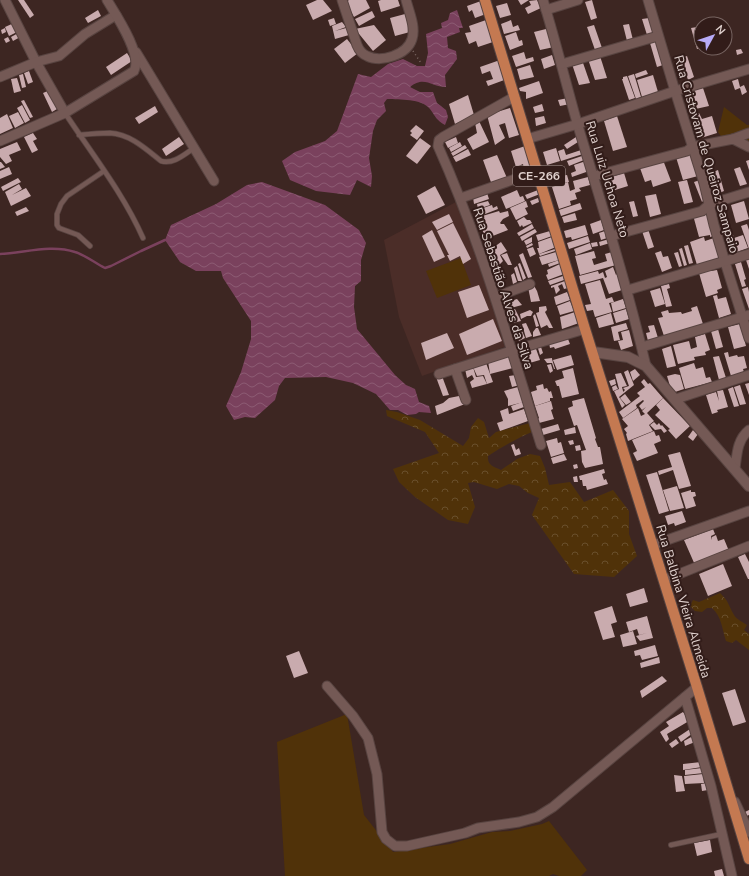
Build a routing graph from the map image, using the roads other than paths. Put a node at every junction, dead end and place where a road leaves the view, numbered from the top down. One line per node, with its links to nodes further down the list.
1 (5, 0): 13 (street)
2 (107, 0): 10 (street)
3 (342, 0): 4 (street)
4 (406, 0)
5 (485, 0): 18 (main road, CE-266)
6 (542, 0): 9 (street, Rua Luiz Uchoa Neto)
7 (578, 0): 9 (street)
8 (648, 0): 11 (street, Rua Cristovam de Queiroz Sampaio)
9 (546, 10): 14 (street, Rua Luiz Uchoa Neto)
10 (116, 15): 12 (street); 13 (street)
11 (658, 36): 14 (street); 17 (street, Rua Cristovam de Queiroz Sampaio)
12 (130, 42): 19 (street); 28 (street)
13 (36, 62): 16 (street); 19 (street)
14 (562, 64): 20 (street, Rua Luiz Uchoa Neto)
15 (749, 69): 17 (street)
16 (0, 77)
17 (675, 91): 20 (street); 26 (street, Rua Cristovam de Queiroz Sampaio)
18 (514, 97): 23 (main road, CE-266); 34 (street, Rua Sebastião Alves da Silva)
19 (64, 113): 22 (lane); 25 (street)
20 (578, 124): 23 (street); 31 (street, Rua Luiz Uchoa Neto)
21 (749, 133): 24 (street)
22 (79, 135): 28 (lane); 29 (lane)
23 (527, 139): 30 (main road, CE-266)
24 (733, 139): 26 (street); 27 (street)
25 (0, 141)
26 (692, 147): 31 (street); 35 (street, Rua Cristovam de Queiroz Sampaio)
27 (749, 147)
28 (194, 148): 32 (street)
29 (104, 171): 37 (lane); 38 (lane)
30 (538, 171): 34 (street); 45 (main road, CE-266)
31 (594, 176): 36 (street, Rua Luiz Uchoa Neto)
32 (214, 181)
33 (749, 192): 35 (street)
34 (461, 198): 43 (street, Rua Sebastião Alves da Silva)
35 (710, 204): 36 (street); 40 (street, Rua Cristovam de Queiroz Sampaio)
36 (611, 236): 42 (street, Rua Luiz Uchoa Neto)
37 (143, 238)
38 (90, 246)
39 (749, 254): 40 (street)
40 (725, 262): 42 (street); 44 (street, Rua Cristovam de Queiroz Sampaio)
41 (530, 284): 43 (street)
42 (628, 290): 47 (street, Rua Luiz Uchoa Neto)
43 (496, 296): 48 (street, Rua Sebastião Alves da Silva)
44 (746, 316): 46 (street, Rua Cristovam de Queiroz Sampaio); 47 (street)
45 (585, 329): 48 (street); 49 (main road, CE-266)
46 (749, 338)
47 (642, 347): 50 (street, Rua Luiz Uchoa Neto)
48 (511, 351): 51 (street); 57 (street, Rua Sebastião Alves da Silva)
49 (593, 352): 50 (street); 61 (main road, Rua Balbina Vieira Almeida)
50 (646, 366): 54 (street)
51 (455, 369): 52 (street); 55 (street)
52 (438, 374)
53 (749, 375): 54 (street)
54 (676, 399): 58 (street)
55 (466, 400)
56 (749, 430): 58 (street)
57 (541, 445)
58 (735, 469): 59 (street)
59 (749, 486)
60 (749, 511): 61 (street)
61 (653, 545): 63 (main road, Rua Balbina Vieira Almeida)
62 (749, 546): 63 (street)
63 (664, 580): 65 (main road, Rua Balbina Vieira Almeida)
64 (327, 686): 66 (street)
65 (697, 687): 66 (street); 67 (main road, Rua Balbina Vieira Almeida)
66 (685, 697): 69 (street)
67 (730, 794): 68 (street); 71 (main road, Rua Balbina Vieira Almeida)
68 (749, 832)
69 (722, 834): 70 (lane); 72 (street)
70 (671, 845)
71 (749, 859)
72 (732, 876)

